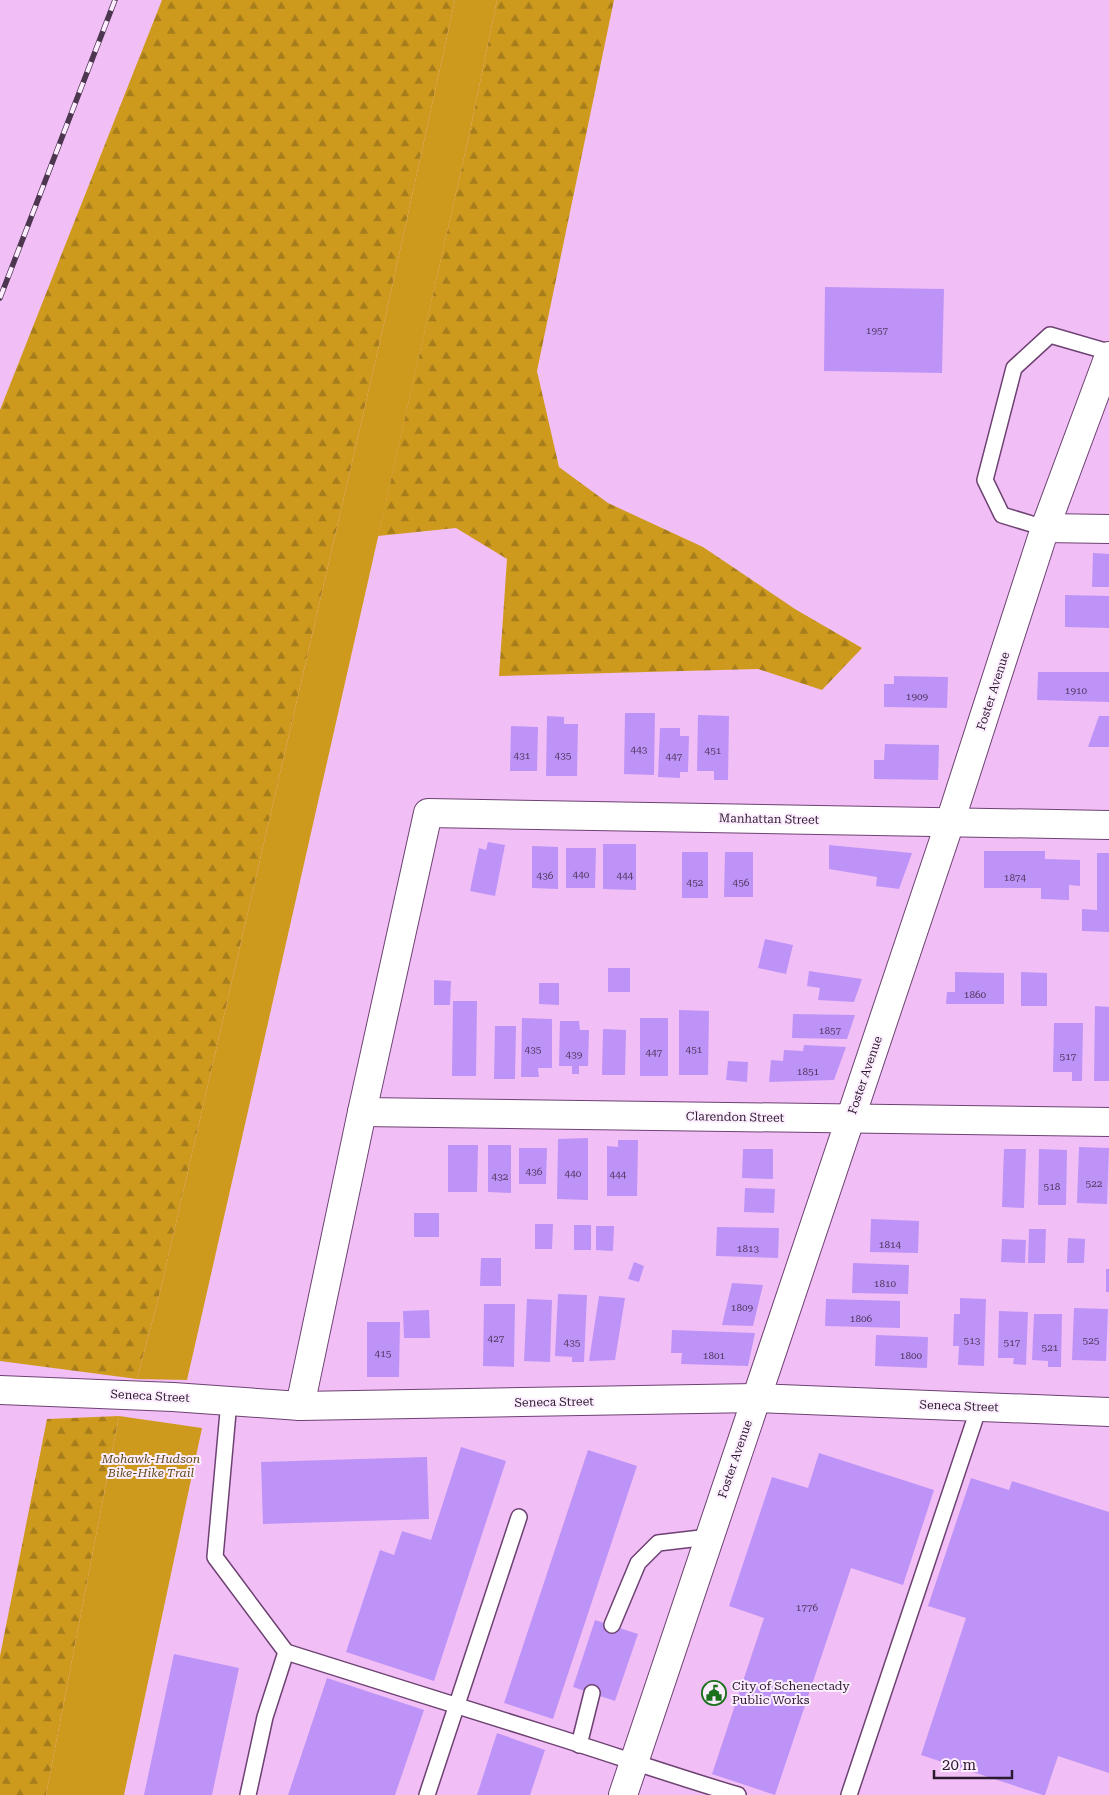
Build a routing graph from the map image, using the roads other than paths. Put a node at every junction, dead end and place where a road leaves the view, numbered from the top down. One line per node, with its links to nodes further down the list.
1 (1109, 352): 3 (lane)
2 (1109, 356): 3 (street, Foster Avenue)
3 (1045, 528): 4 (street); 5 (street, Foster Avenue)
4 (1109, 529)
5 (950, 822): 6 (street, Manhattan Street); 7 (street, Manhattan Street); 8 (street, Foster Avenue)
6 (1109, 825)
7 (362, 1112): 8 (street, Clarendon Street); 13 (street)
8 (850, 1119): 9 (street, Clarendon Street); 11 (street, Foster Avenue)
9 (1109, 1122)
10 (0, 1390): 12 (street, Seneca Street)
11 (756, 1398): 13 (street, Seneca Street); 14 (street, Seneca Street); 17 (street, Foster Avenue)
12 (229, 1400): 13 (street, Seneca Street); 19 (lane)
13 (300, 1406)
14 (979, 1407): 15 (street, Seneca Street); 28 (lane)
15 (1109, 1412)
16 (519, 1517): 21 (lane)
17 (709, 1537): 18 (lane); 23 (street, Foster Avenue)
18 (612, 1625)
19 (286, 1652): 21 (lane); 24 (lane)
20 (592, 1693): 22 (lane)
21 (455, 1707): 22 (lane); 25 (lane)
22 (579, 1745): 23 (lane)
23 (634, 1764): 26 (street, Foster Avenue); 27 (lane)
24 (248, 1795)
25 (427, 1795)
26 (623, 1795)
27 (738, 1795)
28 (849, 1795)

